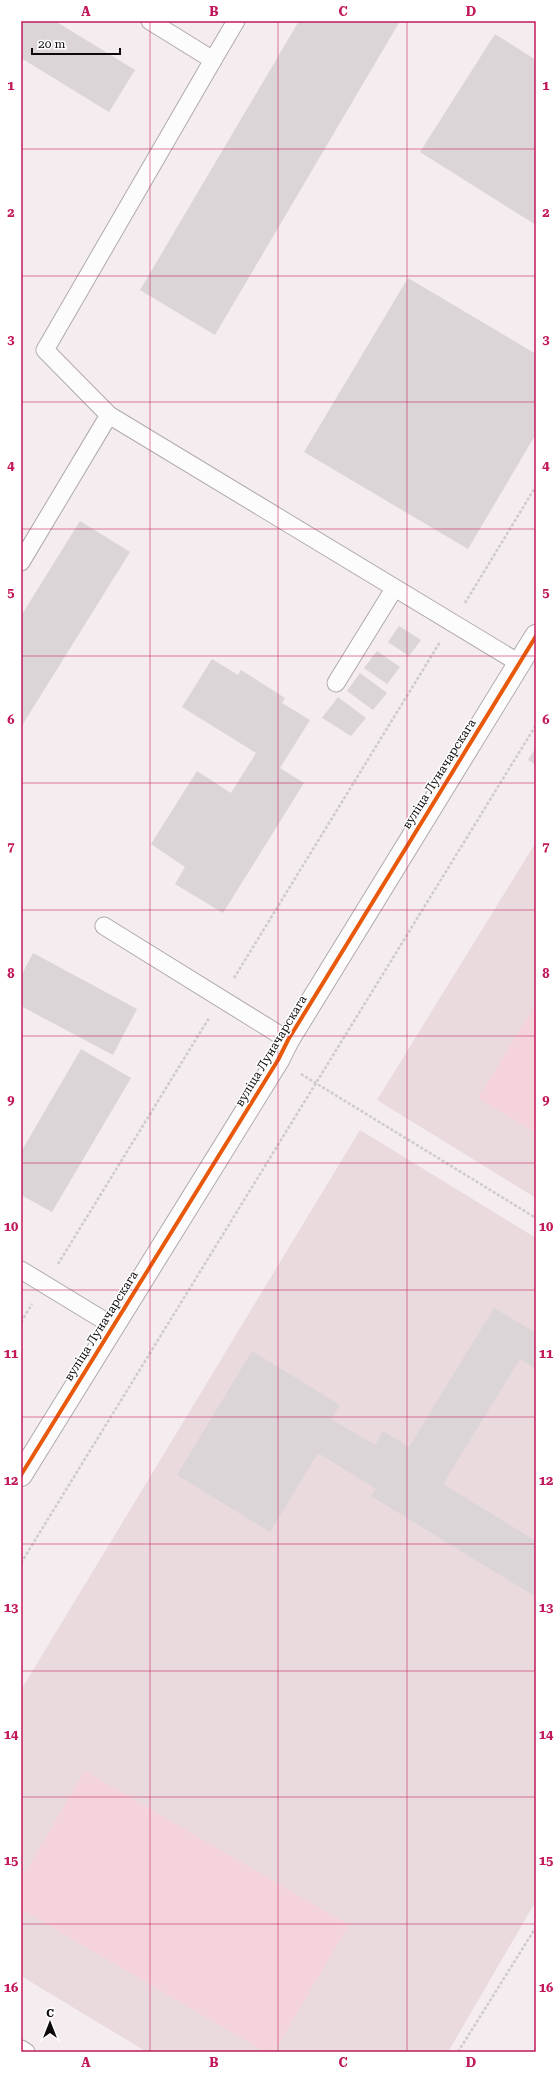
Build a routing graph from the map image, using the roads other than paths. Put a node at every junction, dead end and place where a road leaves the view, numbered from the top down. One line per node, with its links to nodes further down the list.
1 (150, 21): 3 (lane)
2 (236, 21): 3 (lane)
3 (213, 60): 4 (lane)
4 (109, 415): 5 (lane); 6 (lane)
5 (21, 562)
6 (394, 589): 8 (lane); 9 (lane)
7 (536, 636): 8 (street, вуліца Луначарскага)
8 (519, 663): 11 (street, вуліца Луначарскага)
9 (336, 683)
10 (104, 926): 11 (lane)
11 (288, 1040): 13 (street, вуліца Луначарскага)
12 (21, 1270): 13 (lane)
13 (113, 1326): 14 (street, вуліца Луначарскага)
14 (21, 1475)
15 (21, 2049): 16 (lane)
16 (26, 2052)

